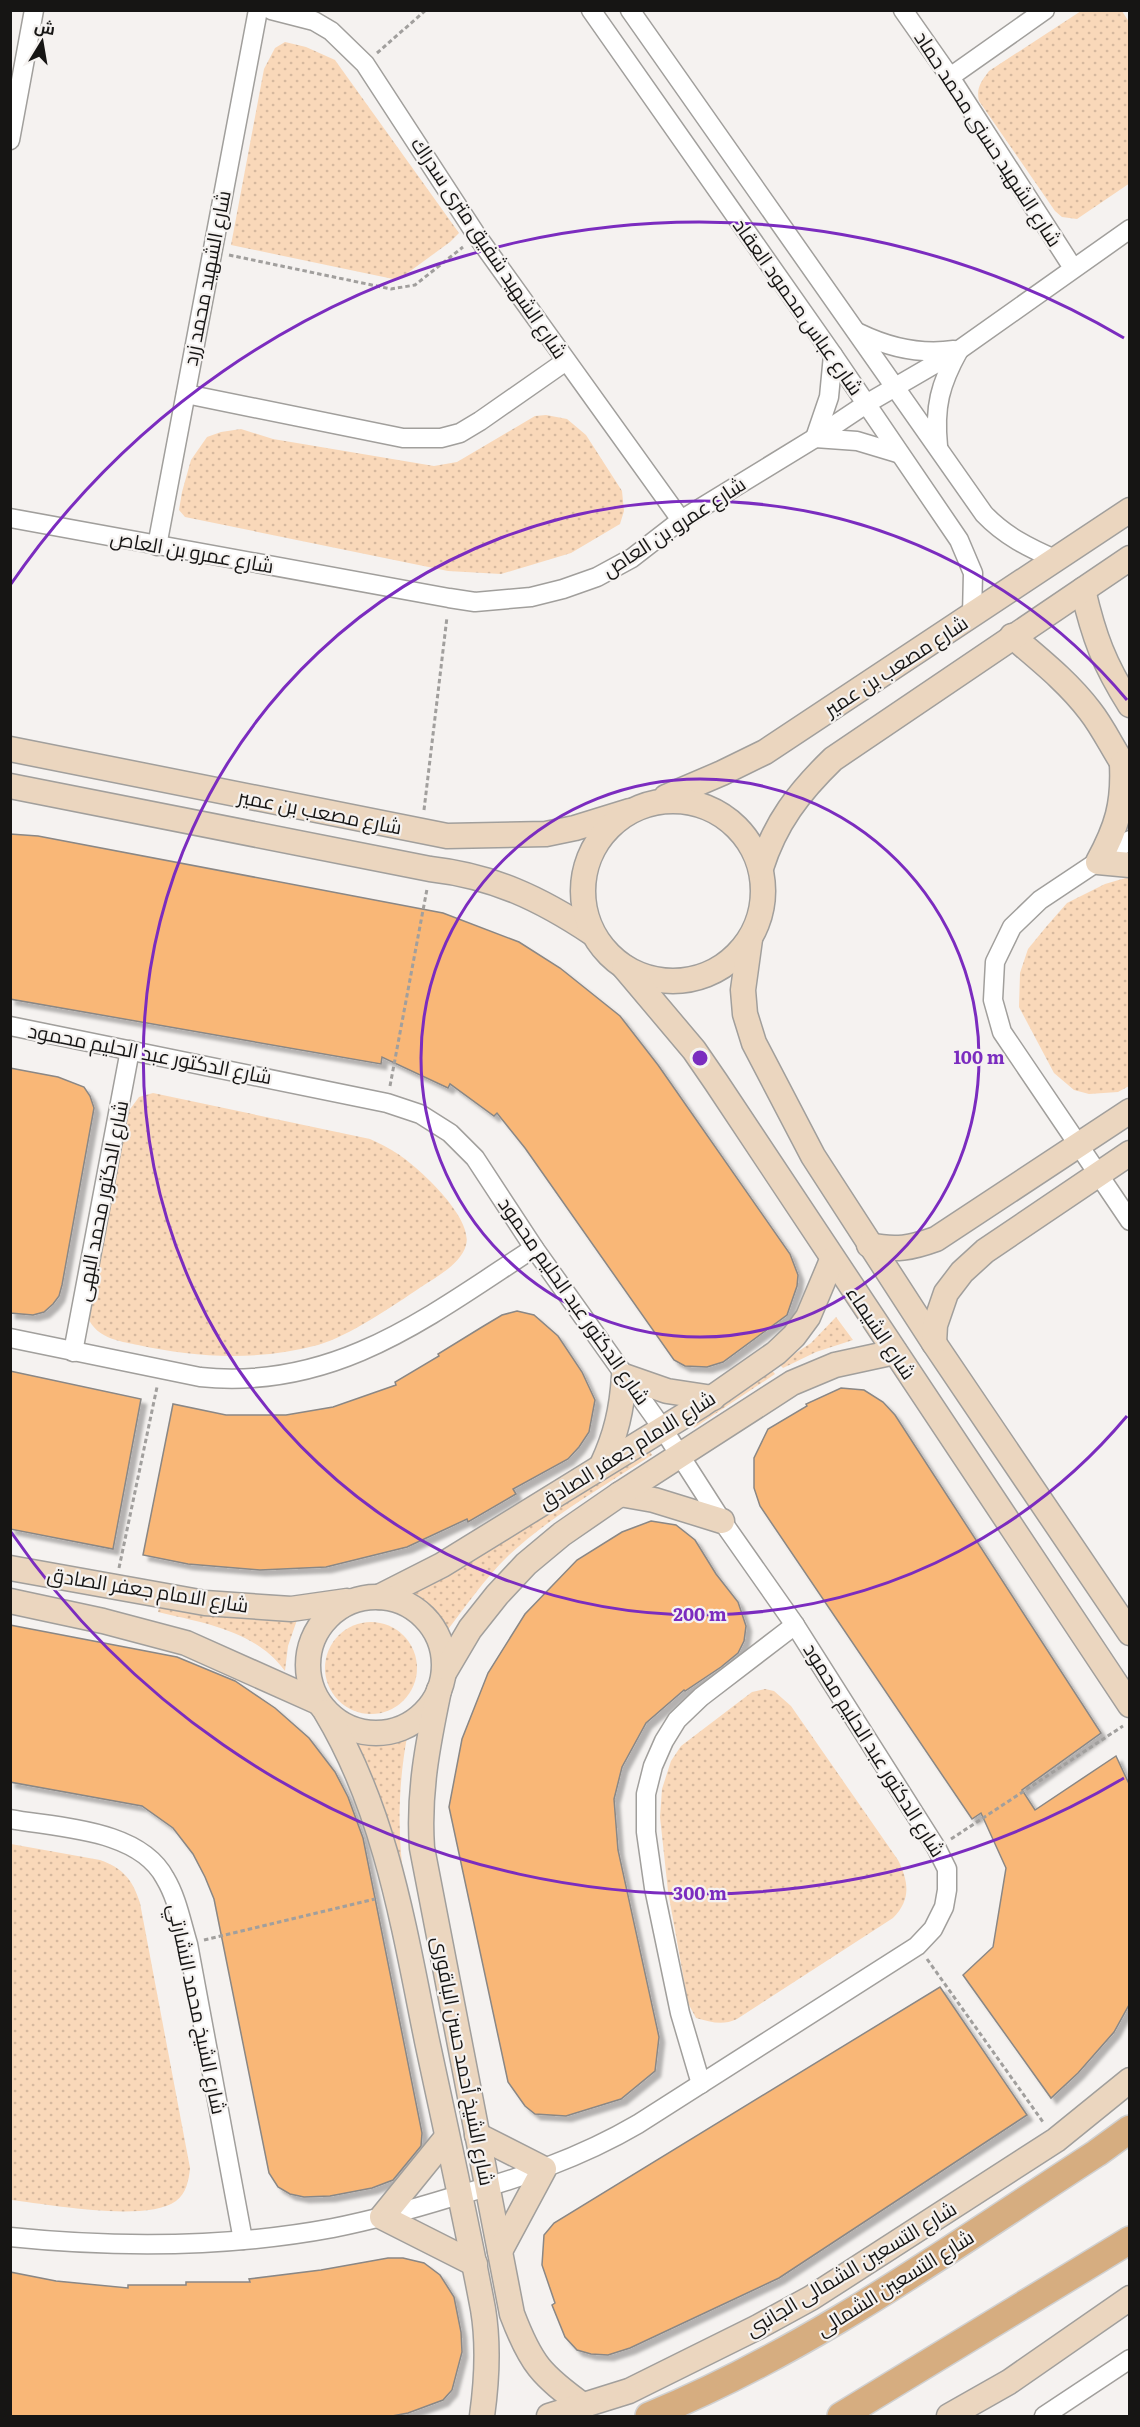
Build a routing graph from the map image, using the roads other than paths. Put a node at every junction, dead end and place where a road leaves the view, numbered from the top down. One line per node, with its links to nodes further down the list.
1 (34, 10): 9 (street)
2 (258, 10): 17 (street, شارع الشهيد محمد زرد)
3 (271, 10): 15 (street, شارع الشهيد شفيق مترى سدراك)
4 (591, 10): 14 (street, شارع عباس محمود العقاد)
5 (630, 10): 12 (street, شارع عباس محمود العقاد)
6 (903, 10): 8 (street, شارع الشهيد حسنى محمد حماد)
7 (1045, 10): 8 (street)
8 (950, 77): 11 (street, شارع الشهيد حسنى محمد حماد)
9 (10, 140)
10 (1130, 229): 11 (street, شارع عمرو بن العاص)
11 (1072, 268): 13 (street, شارع عمرو بن العاص)
12 (858, 332): 13 (street); 16 (street, شارع عباس محمود العقاد)
13 (959, 350): 16 (street, شارع عمرو بن العاص); 20 (street)
14 (833, 355): 18 (street, شارع عباس محمود العقاد); 19 (street)
15 (566, 361): 17 (street); 24 (street, شارع الشهيد شفيق مترى سدراك)
16 (895, 386): 18 (street, شارع عمرو بن العاص); 20 (street, شارع عباس محمود العقاد)
17 (186, 394): 25 (street, شارع الشهيد محمد زرد)
18 (866, 404): 19 (street, شارع عمرو بن العاص); 21 (street, شارع عباس محمود العقاد)
19 (815, 438): 21 (street); 24 (street, شارع عمرو بن العاص)
20 (938, 448): 27 (street, شارع عباس محمود العقاد)
21 (897, 453): 29 (street, شارع عباس محمود العقاد)
22 (1130, 510): 27 (street, شارع مصعب بن عمير)
23 (10, 518): 25 (street, شارع عمرو بن العاص)
24 (681, 520): 25 (street, شارع عمرو بن العاص)
25 (157, 546)
26 (1130, 558): 28 (street, شارع مصعب بن عمير)
27 (1056, 560): 29 (street, شارع مصعب بن عمير)
28 (1083, 590): 30 (street, شارع مصعب بن عمير); 31 (street)
29 (972, 616): 35 (street, شارع مصعب بن عمير)
30 (1012, 636): 33 (street); 39 (street, شارع مصعب بن عمير)
31 (1130, 705)
32 (10, 749): 35 (street, شارع مصعب بن عمير)
33 (1126, 769): 37 (street)
34 (10, 786): 40 (street, شارع مصعب بن عمير)
35 (641, 807): 39 (street); 40 (street)
36 (1130, 840): 37 (street)
37 (1098, 862): 38 (street); 46 (street)
38 (1130, 865)
39 (760, 868): 41 (street)
40 (592, 933): 42 (street)
41 (750, 939): 42 (street); 50 (street, شارع الشيماء)
42 (624, 967): 52 (street, شارع الشيماء)
43 (10, 1026): 44 (street, شارع الدكتور عبد الحليم محمود)
44 (130, 1050): 51 (street, شارع الدكتور عبد الحليم محمود); 55 (street, شارع الدكتور محمد البهى)
45 (1130, 1111): 46 (street)
46 (1078, 1146): 48 (street); 50 (street)
47 (1130, 1153): 48 (street)
48 (1098, 1174): 49 (street); 54 (street)
49 (1130, 1221)
50 (869, 1245): 54 (street, شارع الشيماء)
51 (534, 1248): 55 (street); 57 (street, شارع الدكتور عبد الحليم محمود)
52 (832, 1260): 56 (street, شارع الشيماء); 58 (street, شارع الامام جعفر الصادق)
53 (10, 1338): 55 (street)
54 (934, 1343): 68 (street, شارع الشيماء)
55 (73, 1352)
56 (895, 1352): 60 (street, شارع الامام جعفر الصادق); 70 (street, شارع الشيماء)
57 (624, 1376): 58 (street); 59 (street, شارع الدكتور عبد الحليم محمود); 61 (street)
58 (712, 1398): 59 (street, شارع الامام جعفر الصادق)
59 (663, 1428): 60 (street, شارع الدكتور عبد الحليم محمود); 61 (street, شارع الامام جعفر الصادق)
60 (681, 1456): 62 (street, شارع الامام جعفر الصادق); 63 (street, شارع الدكتور عبد الحليم محمود)
61 (602, 1465): 65 (street, شارع الامام جعفر الصادق)
62 (620, 1494): 63 (street); 69 (street, شارع الامام جعفر الصادق)
63 (722, 1521): 67 (street, شارع الدكتور عبد الحليم محمود)
64 (10, 1568): 65 (street, شارع الامام جعفر الصادق)
65 (369, 1598): 69 (street); 71 (street)
66 (10, 1601): 71 (street, شارع الامام جعفر الصادق)
67 (795, 1625): 74 (street); 74 (street, شارع الدكتور عبد الحليم محمود)
68 (1130, 1633)
69 (442, 1682): 71 (street); 76 (street, شارع الشيخ أحمد حسن الباقورى)
70 (1130, 1705)
71 (322, 1707): 77 (street, شارع الشيخ أحمد حسن الباقورى)
72 (10, 1819): 83 (street, شارع الشيخ محمد النشارتي)
73 (1130, 2080): 89 (street, شارع التسعين الشمالى الجانبى)
74 (701, 2084): 78 (street, شارع الدكتور عبد الحليم محمود)
75 (1130, 2129): 92 (main road, شارع التسعين الشمالى)
76 (477, 2135): 78 (street); 79 (street, شارع الشيخ أحمد حسن الباقورى)
77 (447, 2138): 80 (street, شارع الشيخ أحمد حسن الباقورى); 81 (street)
78 (544, 2169): 79 (street, شارع الدكتور عبد الحليم محمود); 85 (street)
79 (488, 2188): 80 (street, شارع الدكتور عبد الحليم محمود); 85 (street, شارع الشيخ أحمد حسن الباقورى)
80 (459, 2195): 81 (street, شارع الدكتور عبد الحليم محمود); 86 (street, شارع الشيخ أحمد حسن الباقورى)
81 (382, 2217): 83 (street, شارع الدكتور عبد الحليم محمود); 86 (street)
82 (10, 2237): 83 (street, شارع الدكتور عبد الحليم محمود)
83 (243, 2240)
84 (1130, 2240): 93 (main road)
85 (500, 2251): 89 (street, شارع الشيخ أحمد حسن الباقورى)
86 (475, 2264): 90 (street, شارع الشيخ أحمد حسن الباقورى)
87 (1130, 2298): 94 (street)
88 (1130, 2359): 95 (street)
89 (584, 2406): 91 (street, شارع التسعين الشمالى الجانبى)
90 (482, 2416)
91 (549, 2416)
92 (649, 2416)
93 (841, 2416)
94 (949, 2416)
95 (1044, 2416)

